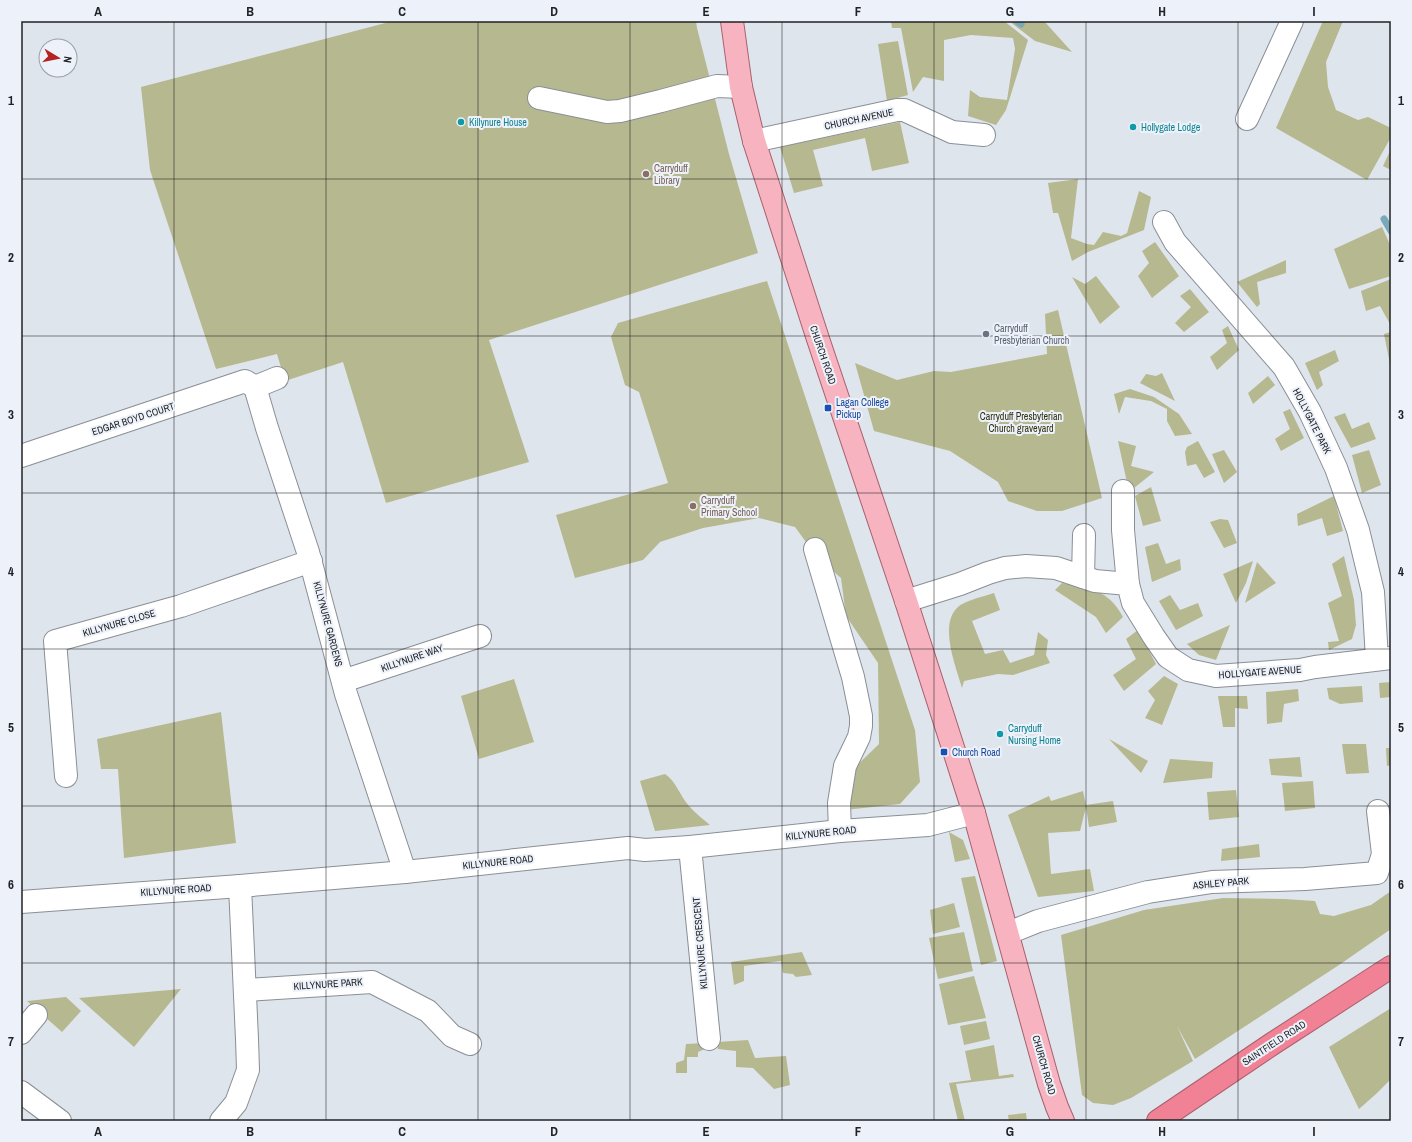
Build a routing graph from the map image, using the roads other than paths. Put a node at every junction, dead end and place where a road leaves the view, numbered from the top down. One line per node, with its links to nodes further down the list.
1 (732, 21): 3 (main road, CHURCH ROAD)
2 (1292, 21): 5 (street)
3 (741, 87): 4 (street); 7 (main road, CHURCH ROAD)
4 (539, 98)
5 (1247, 119)
6 (984, 135): 7 (street, CHURCH AVENUE)
7 (754, 141): 18 (main road, CHURCH ROAD)
8 (1164, 222): 20 (street, HOLLYGATE PARK)
9 (277, 378): 10 (street, EDGAR BOYD COURT)
10 (250, 384): 11 (street, EDGAR BOYD COURT); 15 (street, KILLYNURE GARDENS)
11 (21, 456)
12 (1123, 491): 17 (street, HOLLYGATE AVENUE)
13 (1084, 535): 16 (street)
14 (815, 549): 25 (street)
15 (311, 561): 21 (street, KILLYNURE GARDENS); 22 (street, KILLYNURE CLOSE)
16 (1082, 577): 17 (street); 18 (street)
17 (1128, 584): 20 (street, HOLLYGATE AVENUE)
18 (906, 601): 24 (main road, CHURCH ROAD)
19 (480, 636): 21 (street, KILLYNURE WAY)
20 (1384, 658)
21 (343, 681): 27 (street, KILLYNURE GARDENS)
22 (66, 776)
23 (1378, 811): 30 (street, ASHLEY PARK)
24 (974, 813): 25 (street, KILLYNURE ROAD); 30 (main road, CHURCH ROAD)
25 (840, 831): 26 (street, KILLYNURE ROAD)
26 (690, 847): 27 (street, KILLYNURE ROAD); 35 (street, KILLYNURE CRESCENT)
27 (405, 872): 28 (street, KILLYNURE ROAD)
28 (240, 886): 29 (street, KILLYNURE ROAD); 32 (street)
29 (21, 902)
30 (1008, 933): 40 (main road, CHURCH ROAD)
31 (1391, 967): 41 (highway, SAINTFIELD ROAD)
32 (245, 990): 36 (street, KILLYNURE PARK); 39 (street)
33 (36, 1016): 34 (street)
34 (21, 1033)
35 (709, 1039)
36 (470, 1044)
37 (21, 1092): 38 (street)
38 (60, 1121)
39 (221, 1121)
40 (1063, 1121)
41 (1158, 1121)

